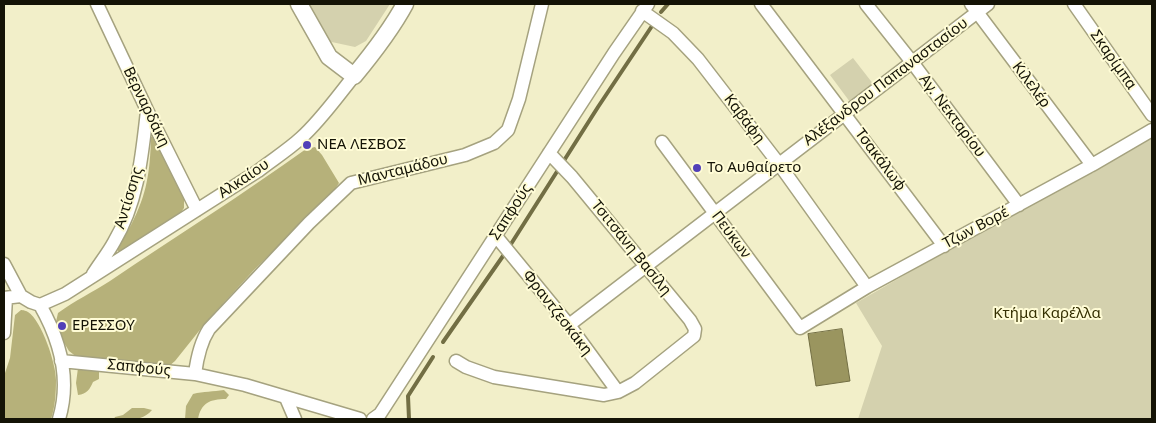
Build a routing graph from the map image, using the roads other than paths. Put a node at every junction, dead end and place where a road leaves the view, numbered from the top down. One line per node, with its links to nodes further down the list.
1 (97, 4): 13 (street, Βερναρδάκη)
2 (299, 4): 12 (street)
3 (405, 4): 12 (street, Αλκαίου)
4 (542, 4): 38 (street, Μανταμάδου)
5 (761, 4): 14 (street, Τσακάλωφ)
6 (866, 4): 11 (street, Αγ. Νεκταρίου)
7 (988, 4): 10 (street, Αλέξανδρου Παπαναστασίου)
8 (1074, 4): 15 (street, Σκαρίμπα)
9 (645, 7): 18 (street, Σαπφούς); 19 (street, Καβάφη)
10 (974, 8): 11 (street, Αλέξανδρου Παπαναστασίου); 20 (street, Κιλελέρ)
11 (912, 62): 14 (street, Αλέξανδρου Παπαναστασίου); 21 (street, Αγ. Νεκταρίου)
12 (354, 76): 22 (street, Αλκαίου)
13 (147, 110): 22 (street, Βερναρδάκη); 28 (street, Αντίσσης)
14 (845, 114): 19 (street, Αλέξανδρου Παπαναστασίου); 25 (street, Τσακάλωφ)
15 (1152, 115)
16 (1152, 130): 20 (street, Τζων Βορέ)
17 (662, 142): 23 (street, Πεύκων)
18 (552, 156): 24 (street, Σαπφούς); 27 (street, Τσιτσάνη Βασίλη)
19 (779, 164): 23 (street, Αλέξανδρου Παπαναστασίου); 29 (street, Καβάφη)
20 (1092, 165): 21 (street, Τζων Βορέ)
21 (1019, 205): 25 (street, Τζων Βορέ)
22 (197, 210): 28 (street, Αλκαίου)
23 (715, 213): 27 (street, Αλέξανδρου Παπαναστασίου); 34 (street, Πεύκων)
24 (495, 235): 33 (street, Φραντζεσκάκη); 44 (street, Σαπφούς)
25 (944, 246): 29 (street, Τζων Βορέ)
26 (4, 264): 30 (street)
27 (646, 266): 33 (street, Αλέξανδρου Παπαναστασίου); 39 (street, Τσιτσάνη Βασίλη)
28 (90, 278): 32 (street, Αλκαίου)
29 (867, 287): 34 (street, Τζων Βορέ)
30 (21, 296): 31 (street); 32 (street)
31 (5, 298): 35 (street)
32 (40, 305): 36 (street)
33 (569, 325): 39 (street, Φραντζεσκάκη)
34 (800, 328)
35 (4, 333)
36 (62, 360): 38 (street, Σαπφούς); 41 (street)
37 (456, 361): 39 (street)
38 (194, 374): 40 (street, Σαπφούς)
39 (618, 392)
40 (286, 398): 42 (street); 43 (street, Σαπφούς)
41 (59, 419)
42 (295, 419)
43 (360, 419)
44 (373, 419)

